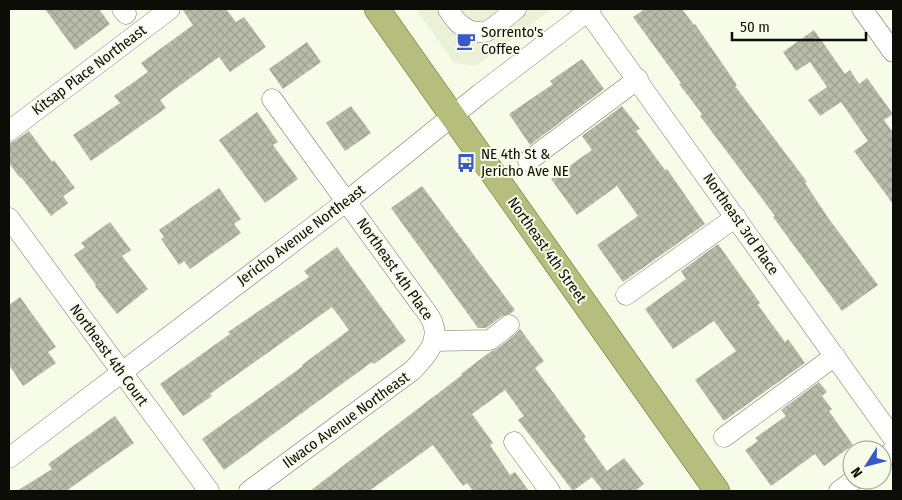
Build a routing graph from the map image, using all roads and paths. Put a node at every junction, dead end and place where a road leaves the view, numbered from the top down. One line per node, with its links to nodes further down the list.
1 (170, 9): 11 (street, Kitsap Place Northeast)
2 (377, 9): 10 (main road, Northeast 4th Street)
3 (450, 9): 4 (street)
4 (505, 9)
5 (862, 9): 7 (street)
6 (588, 10): 8 (street, Northeast 3rd Place); 10 (street, Jericho Avenue Northeast)
7 (893, 52)
8 (638, 79): 12 (street); 14 (street, Northeast 3rd Place)
9 (272, 99): 13 (street, Northeast 4th Place)
10 (453, 116): 13 (street, Jericho Avenue Northeast); 28 (main road, Northeast 4th Street)
11 (9, 131)
12 (528, 161)
13 (347, 201): 18 (street, Northeast 4th Place); 20 (street, Jericho Avenue Northeast)
14 (736, 217): 16 (street); 19 (street, Northeast 3rd Place)
15 (9, 218): 20 (street, Northeast 4th Court)
16 (626, 295)
17 (509, 325): 18 (street)
18 (434, 341): 26 (street, Ilwaco Avenue Northeast)
19 (835, 356): 21 (street); 22 (street, Northeast 3rd Place)
20 (121, 371): 24 (street, Jericho Avenue Northeast); 25 (street, Northeast 4th Court)
21 (724, 437)
22 (893, 438)
23 (514, 442): 27 (street)
24 (9, 458)
25 (209, 491)
26 (249, 491)
27 (550, 491)
28 (717, 491)

